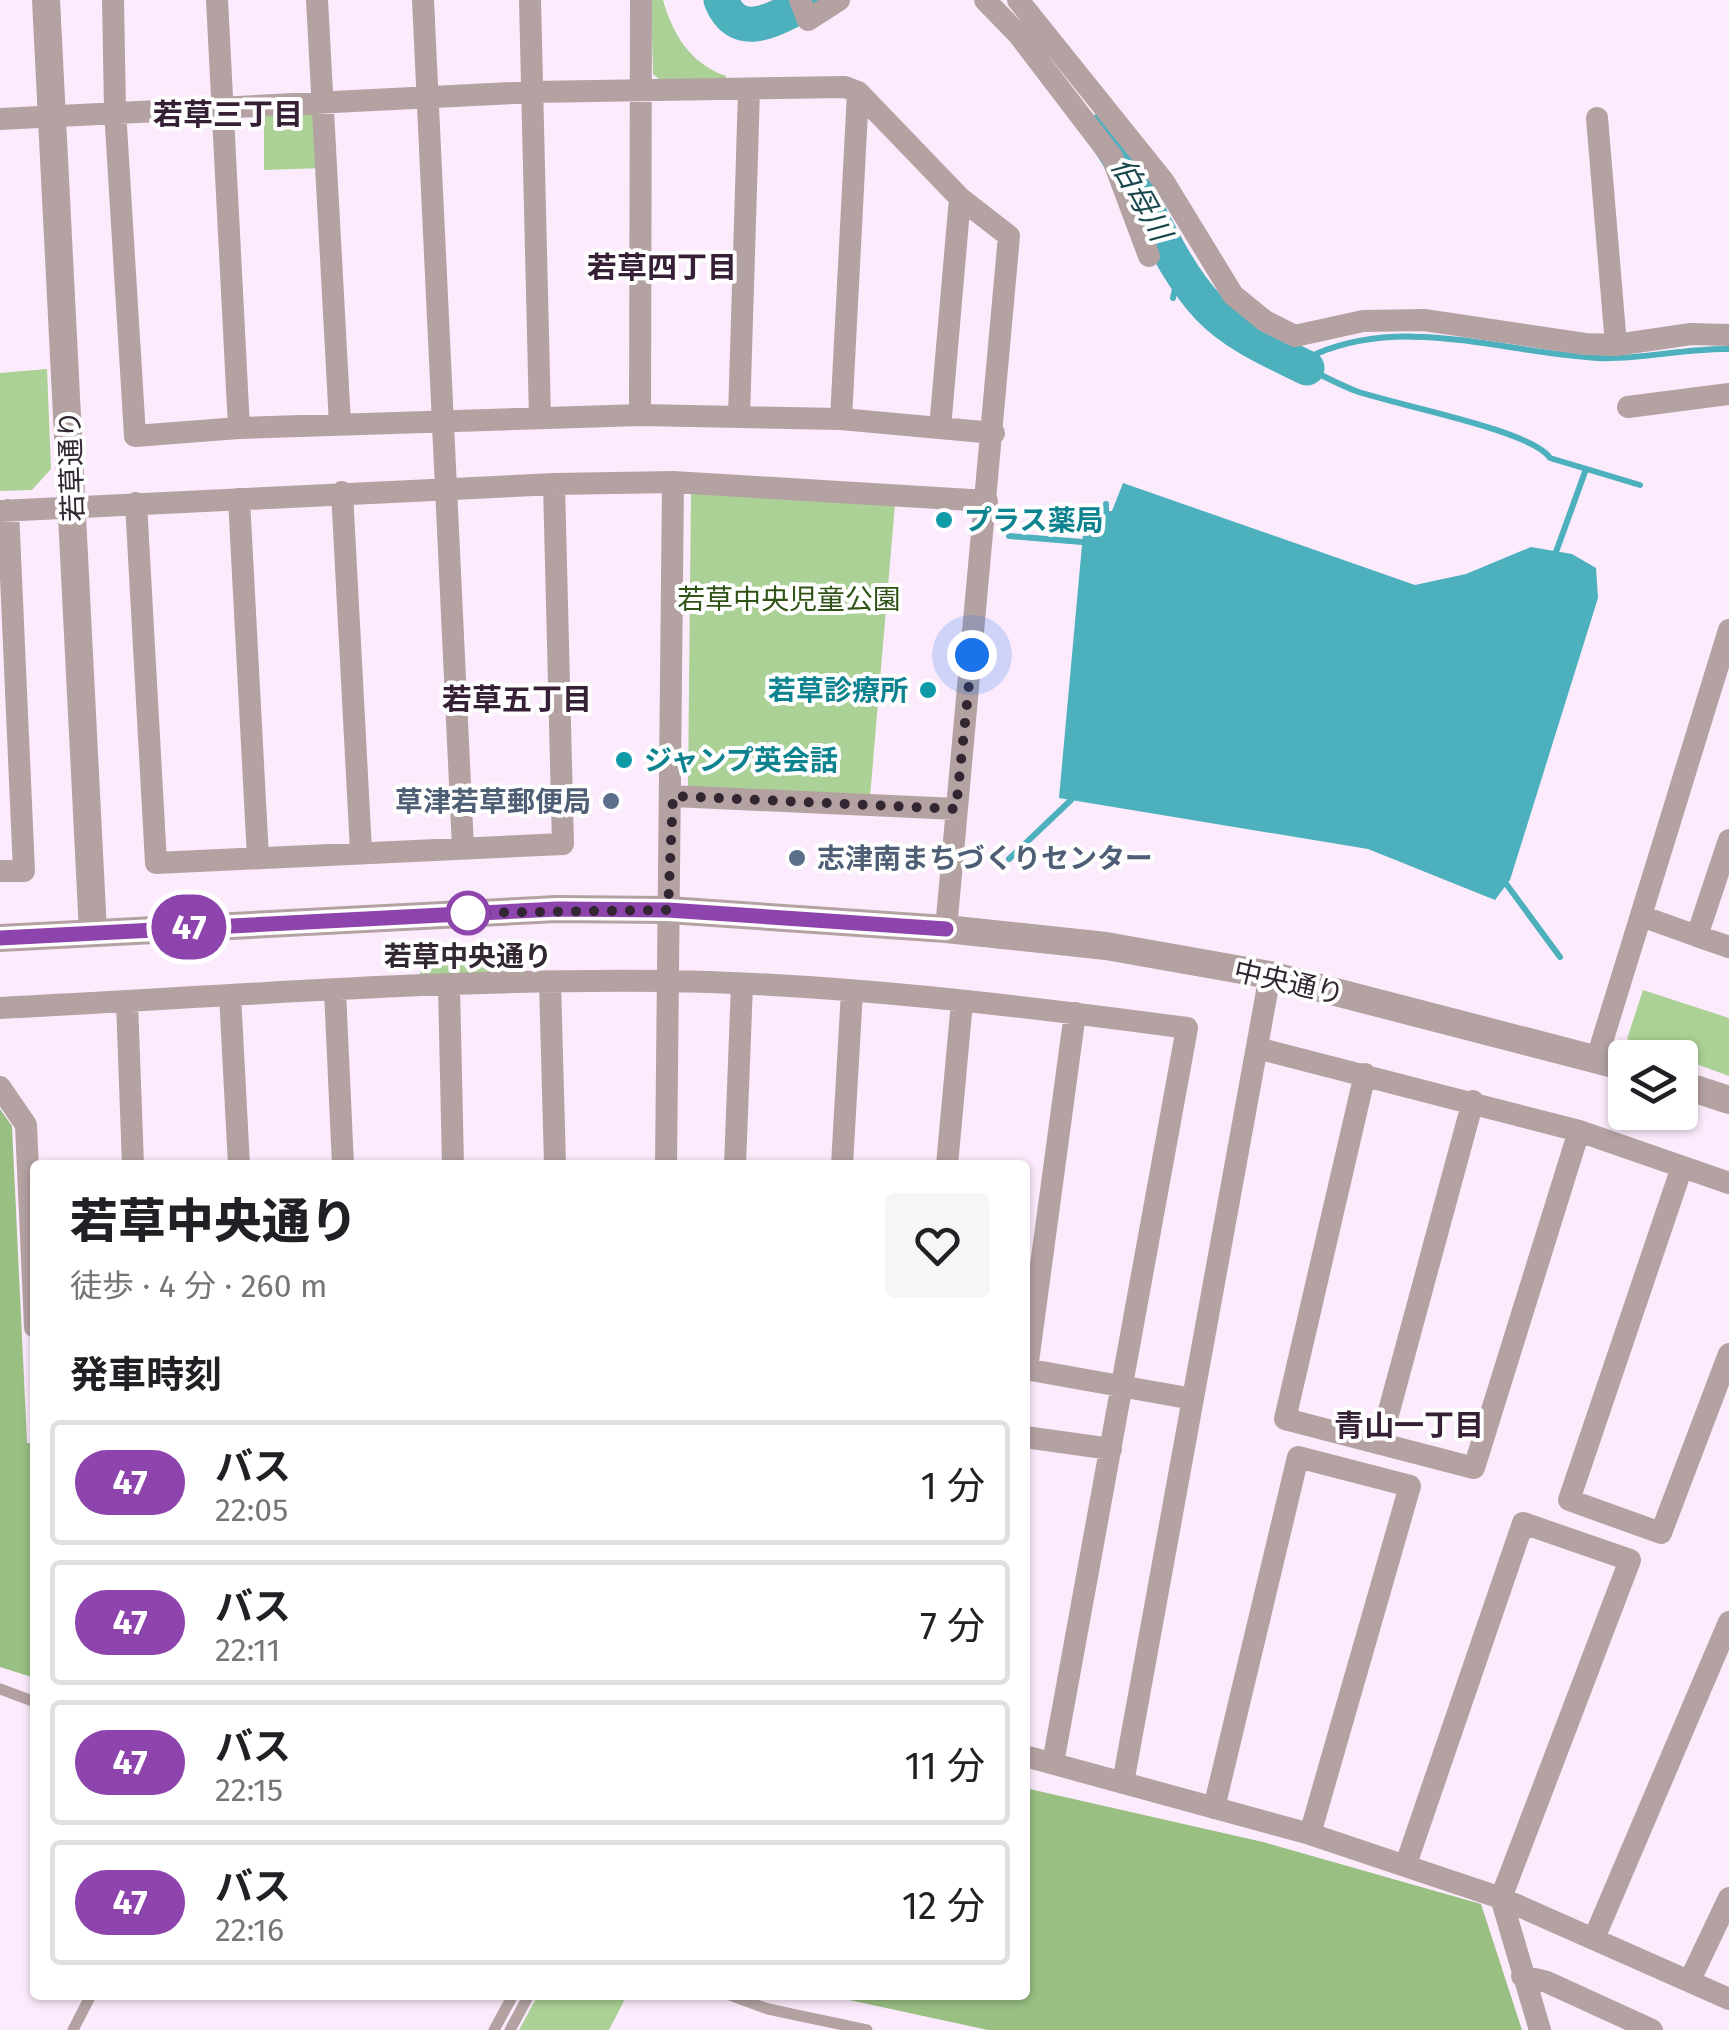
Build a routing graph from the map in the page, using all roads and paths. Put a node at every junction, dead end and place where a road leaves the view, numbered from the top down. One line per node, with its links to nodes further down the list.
1 (46, 0): 20 (street, 若草通り)
2 (113, 0): 19 (street)
3 (217, 0): 18 (street)
4 (317, 0): 17 (street)
5 (423, 0): 16 (street)
6 (530, 0): 14 (street)
7 (640, 0): 12 (street)
8 (839, 0): 11 (street)
9 (984, 0): 24 (street)
10 (1018, 0): 26 (street)
11 (802, 7)
12 (641, 88): 13 (street); 14 (street); 29 (street)
13 (749, 91): 15 (street); 30 (street)
14 (532, 92): 16 (street); 31 (street)
15 (858, 92): 23 (street); 32 (street)
16 (428, 98): 17 (street); 33 (street)
17 (321, 104): 18 (street); 34 (street)
18 (221, 107): 19 (street); 35 (street)
19 (114, 110): 20 (street); 35 (street)
20 (55, 118): 22 (street); 45 (street, 若草通り)
21 (1597, 118): 26 (street)
22 (0, 119)
23 (960, 198): 36 (street); 37 (street)
24 (1149, 256)
25 (1729, 335): 26 (street)
26 (1616, 345)
27 (1729, 394): 28 (street)
28 (1628, 407)
29 (640, 416): 30 (street); 31 (street)
30 (739, 417): 32 (street)
31 (540, 418): 33 (street)
32 (841, 419): 36 (street)
33 (442, 422): 34 (street); 40 (street)
34 (340, 424): 35 (street)
35 (239, 428)
36 (940, 428): 37 (street)
37 (994, 433): 43 (street)
38 (673, 482): 39 (street); 43 (street); 48 (street)
39 (554, 484): 40 (street); 51 (street)
40 (446, 488): 41 (street); 51 (street)
41 (342, 492): 42 (street); 52 (street)
42 (239, 499): 44 (street); 53 (street)
43 (987, 501): 49 (street)
44 (136, 503): 45 (street); 53 (street)
45 (72, 506): 46 (street); 58 (street, 若草通り)
46 (4, 511): 54 (street)
47 (1729, 630): 56 (street)
48 (673, 796): 49 (street); 55 (street)
49 (956, 809): 57 (street)
50 (1729, 840): 59 (street)
51 (462, 848): 52 (street)
52 (360, 852): 53 (street)
53 (258, 858)
54 (0, 871)
55 (668, 910): 57 (street, 中央通り); 58 (street, 中央通り); 63 (street)
56 (1641, 916): 59 (street); 75 (street)
57 (946, 929): 62 (street, 中央通り)
58 (93, 932): 60 (street, 中央通り)
59 (1697, 936): 61 (street)
60 (0, 938)
61 (1729, 947)
62 (1270, 975): 74 (street); 75 (street, 中央通り)
63 (667, 981): 64 (street); 65 (street); 88 (street)
64 (550, 982): 66 (street); 87 (street)
65 (742, 985): 68 (street); 89 (street)
66 (448, 987): 67 (street); 86 (street)
67 (335, 991): 69 (street); 85 (street)
68 (852, 991): 71 (street); 90 (street)
69 (230, 995): 70 (street); 84 (street)
70 (127, 1002): 72 (street); 83 (street)
71 (962, 1002): 73 (street); 91 (street)
72 (0, 1008)
73 (1076, 1013): 95 (street); 98 (street)
74 (1257, 1048): 77 (street); 99 (street)
75 (1598, 1058): 76 (street, 中央通り)
76 (1608, 1061)
77 (1365, 1074): 81 (street); 101 (street)
78 (0, 1088): 94 (street)
79 (1698, 1090): 80 (street)
80 (1729, 1100)
81 (1474, 1101): 82 (street); 101 (street)
82 (1580, 1131): 92 (street); 101 (street)
83 (134, 1160)
84 (239, 1160)
85 (343, 1160)
86 (453, 1160)
87 (555, 1160)
88 (666, 1160)
89 (735, 1160)
90 (842, 1160)
91 (947, 1160)
92 (1682, 1166): 93 (street); 96 (street)
93 (1729, 1183)
94 (30, 1214)
95 (1030, 1341)
96 (1729, 1354)
97 (1030, 1370): 98 (street)
98 (1122, 1383): 99 (street); 102 (street)
99 (1193, 1400): 108 (street)
100 (1030, 1438): 102 (street)
101 (1380, 1444)
102 (1110, 1449): 107 (street)
103 (1729, 1622): 114 (street)
104 (0, 1689): 105 (lane)
105 (30, 1700)
106 (1030, 1757): 107 (street)
107 (1053, 1763): 108 (street)
108 (1123, 1782): 109 (street)
109 (1214, 1808): 110 (street); 110 (street)
110 (1310, 1834): 111 (street)
111 (1406, 1864): 112 (street); 112 (street)
112 (1501, 1898): 114 (street); 115 (street)
113 (1729, 1898): 116 (street)
114 (1595, 1936): 116 (street)
115 (1522, 1976): 122 (street); 127 (street)
116 (1690, 1980): 117 (street)
117 (1729, 1999)
118 (88, 2000): 123 (lane)
119 (510, 2000): 124 (lane)
120 (526, 2000): 125 (lane)
121 (744, 2000): 126 (lane)
122 (1643, 2028)
123 (72, 2030)
124 (494, 2030)
125 (510, 2030)
126 (867, 2030)
127 (1540, 2030)

